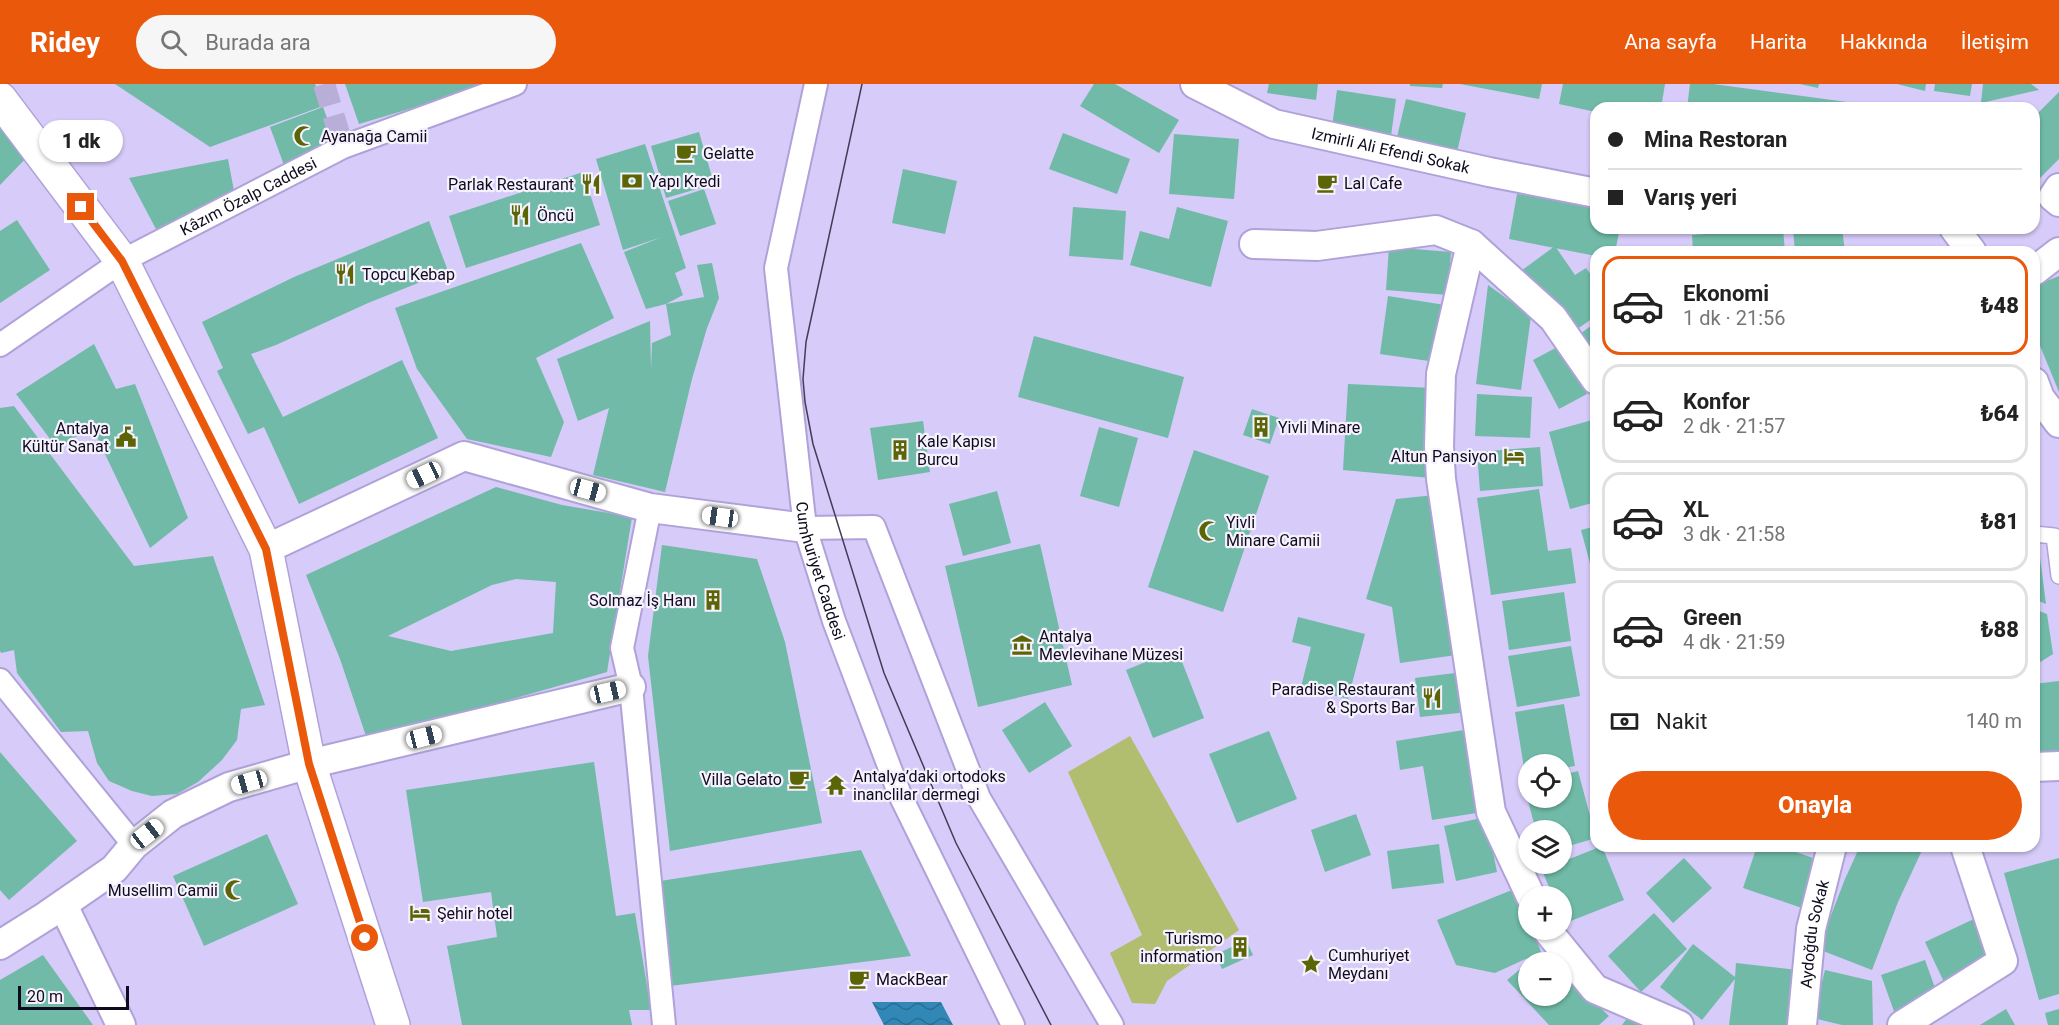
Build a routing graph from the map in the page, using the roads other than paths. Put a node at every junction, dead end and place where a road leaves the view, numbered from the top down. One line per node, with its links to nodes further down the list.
1 (515, 84): 11 (street, Kâzım Özalp Caddesi)
2 (816, 84): 18 (street, Cumhuriyet Caddesi)
3 (1195, 84): 6 (street, Izmirli Ali Efendi Sokak)
4 (0, 99): 11 (main road)
5 (2059, 188): 7 (street)
6 (1590, 192)
7 (2059, 202)
8 (1254, 244): 9 (street)
9 (1472, 244): 14 (street); 30 (street)
10 (2059, 252): 12 (street)
11 (122, 261): 13 (street, Kâzım Özalp Caddesi); 20 (main road)
12 (2040, 266)
13 (0, 345)
14 (1590, 372)
15 (2040, 398): 16 (street)
16 (2059, 423)
17 (650, 508): 18 (street); 20 (street); 23 (street)
18 (805, 528): 37 (street, Cumhuriyet Caddesi); 38 (street)
19 (2040, 535): 21 (lane)
20 (266, 549): 24 (main road)
21 (2059, 576)
22 (0, 680): 27 (street)
23 (631, 687): 24 (street); 36 (street)
24 (309, 764): 27 (street); 35 (main road)
25 (2059, 766): 26 (street)
26 (2040, 767)
27 (134, 845): 31 (street)
28 (1827, 852): 40 (street, Aydoğdu Sokak)
29 (1967, 852): 41 (street)
30 (1526, 886)
31 (63, 904): 33 (street); 34 (street)
32 (1555, 940): 39 (street)
33 (0, 945)
34 (121, 1025)
35 (393, 1025)
36 (664, 1025)
37 (1013, 1025)
38 (1112, 1025)
39 (1679, 1025)
40 (1802, 1025)
41 (1902, 1025)

